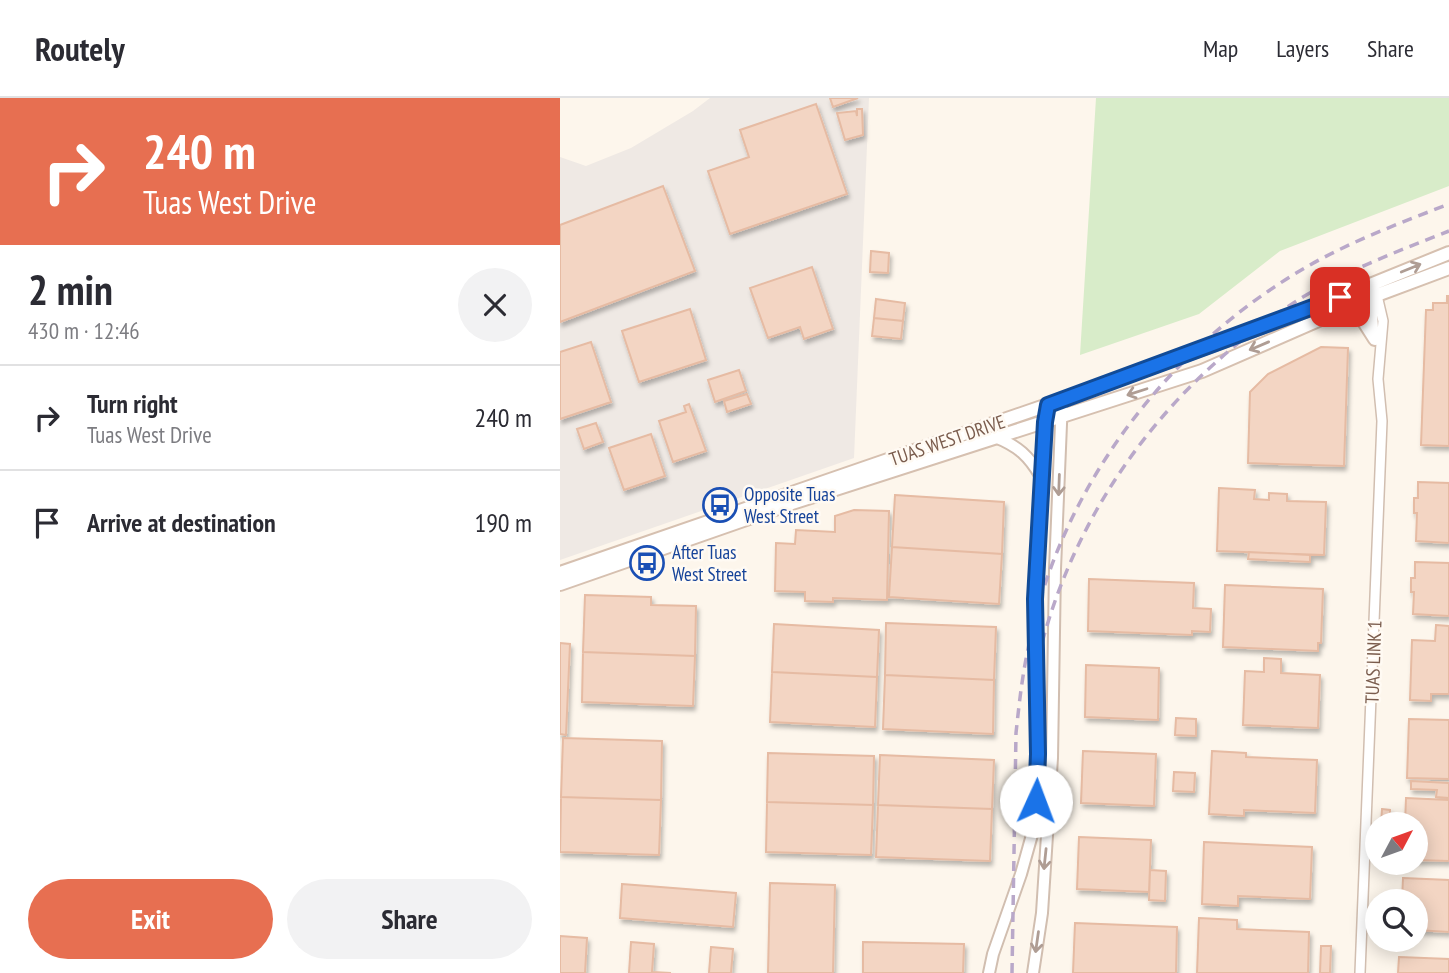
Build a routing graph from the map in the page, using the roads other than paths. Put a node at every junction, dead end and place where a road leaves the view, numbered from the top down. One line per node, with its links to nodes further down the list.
1 (1449, 253): 3 (main road, TUAS WEST DRIVE, one-way to 1)
2 (1449, 268): 3 (main road, TUAS WEST DRIVE)
3 (1371, 291): 4 (main road, TUAS WEST DRIVE); 5 (street, TUAS LINK 1); 6 (main road, TUAS WEST DRIVE)
4 (1345, 310): 5 (main road); 8 (main road, TUAS WEST DRIVE, one-way to 8)
5 (1377, 346): 17 (street, TUAS LINK 1)
6 (1062, 400): 7 (main road, TUAS WEST DRIVE); 8 (street)
7 (1048, 405): 9 (street); 12 (main road, TUAS WEST DRIVE)
8 (1062, 416): 9 (main road, TUAS WEST DRIVE); 16 (street, one-way to 16)
9 (1045, 422): 10 (main road, TUAS WEST DRIVE); 11 (street)
10 (995, 437): 11 (street); 12 (main road, TUAS WEST DRIVE)
11 (1041, 477): 15 (street)
12 (743, 515): 13 (main road, TUAS WEST DRIVE); 14 (main road, TUAS WEST DRIVE)
13 (560, 573)
14 (560, 584)
15 (989, 973)
16 (1033, 973)
17 (1360, 973)

